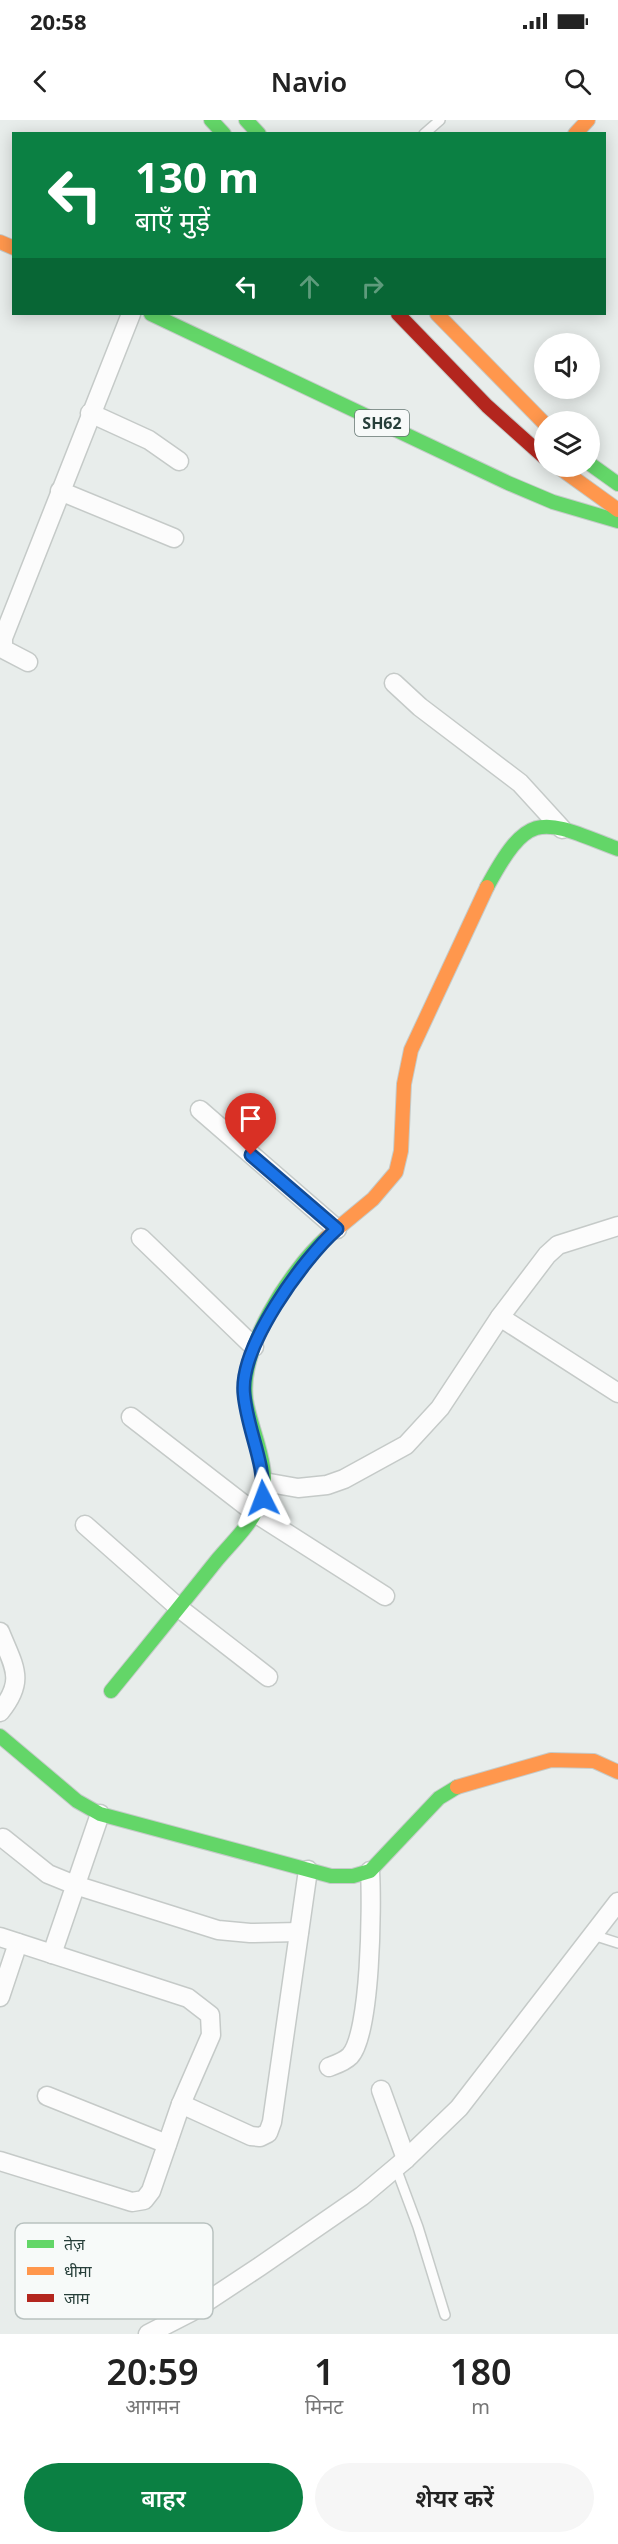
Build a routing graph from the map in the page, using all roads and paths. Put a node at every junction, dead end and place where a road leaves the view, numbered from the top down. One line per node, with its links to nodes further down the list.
1 (211, 120): 5 (street)
2 (246, 120): 6 (street)
3 (440, 120): 7 (lane)
4 (588, 120): 8 (street)
5 (222, 132)
6 (257, 132)
7 (426, 132)
8 (577, 132)
9 (131, 315): 13 (street)
10 (152, 315): 22 (street, SH62)
11 (399, 315): 15 (street)
12 (438, 315): 14 (street)
13 (90, 412): 16 (street); 20 (street)
14 (534, 413)
15 (534, 448)
16 (178, 461)
17 (600, 471): 19 (street)
18 (572, 477): 21 (street)
19 (618, 484)
20 (60, 491): 23 (street); 24 (street)
21 (618, 510)
22 (618, 521)
23 (174, 538)
24 (28, 662)
25 (394, 683): 26 (street)
26 (562, 829): 27 (street); 30 (street)
27 (618, 849)
28 (200, 1110): 30 (street)
29 (618, 1226): 32 (street)
30 (337, 1229): 33 (street)
31 (141, 1238): 33 (street)
32 (500, 1317): 34 (street); 36 (street)
33 (254, 1347): 36 (street)
34 (618, 1393)
35 (131, 1417): 37 (street)
36 (264, 1482): 37 (street)
37 (255, 1513): 39 (street); 40 (street)
38 (85, 1526): 40 (street)
39 (385, 1596)
40 (179, 1608): 42 (street); 43 (street)
41 (0, 1632): 44 (street)
42 (268, 1677)
43 (111, 1691)
44 (6, 1693): 45 (street)
45 (0, 1712)
46 (0, 1736): 48 (street)
47 (618, 1772): 51 (street)
48 (100, 1815): 50 (street); 52 (street)
49 (3, 1838): 52 (street)
50 (308, 1870): 51 (street); 54 (street)
51 (370, 1871): 61 (street)
52 (75, 1886): 54 (street); 59 (street)
53 (618, 1902): 55 (street)
54 (299, 1932): 64 (street)
55 (593, 1935): 58 (lane); 67 (street)
56 (0, 1937): 57 (street)
57 (18, 1943): 59 (street); 60 (street)
58 (618, 1943)
59 (52, 1954): 64 (street)
60 (0, 1997)
61 (329, 2067)
62 (381, 2090): 67 (street)
63 (47, 2096): 65 (street)
64 (180, 2104): 65 (street)
65 (167, 2144): 66 (street)
66 (0, 2161)
67 (401, 2163): 68 (street); 69 (lane)
68 (213, 2297)
69 (445, 2315)
70 (177, 2319): 71 (street)
71 (148, 2334)

